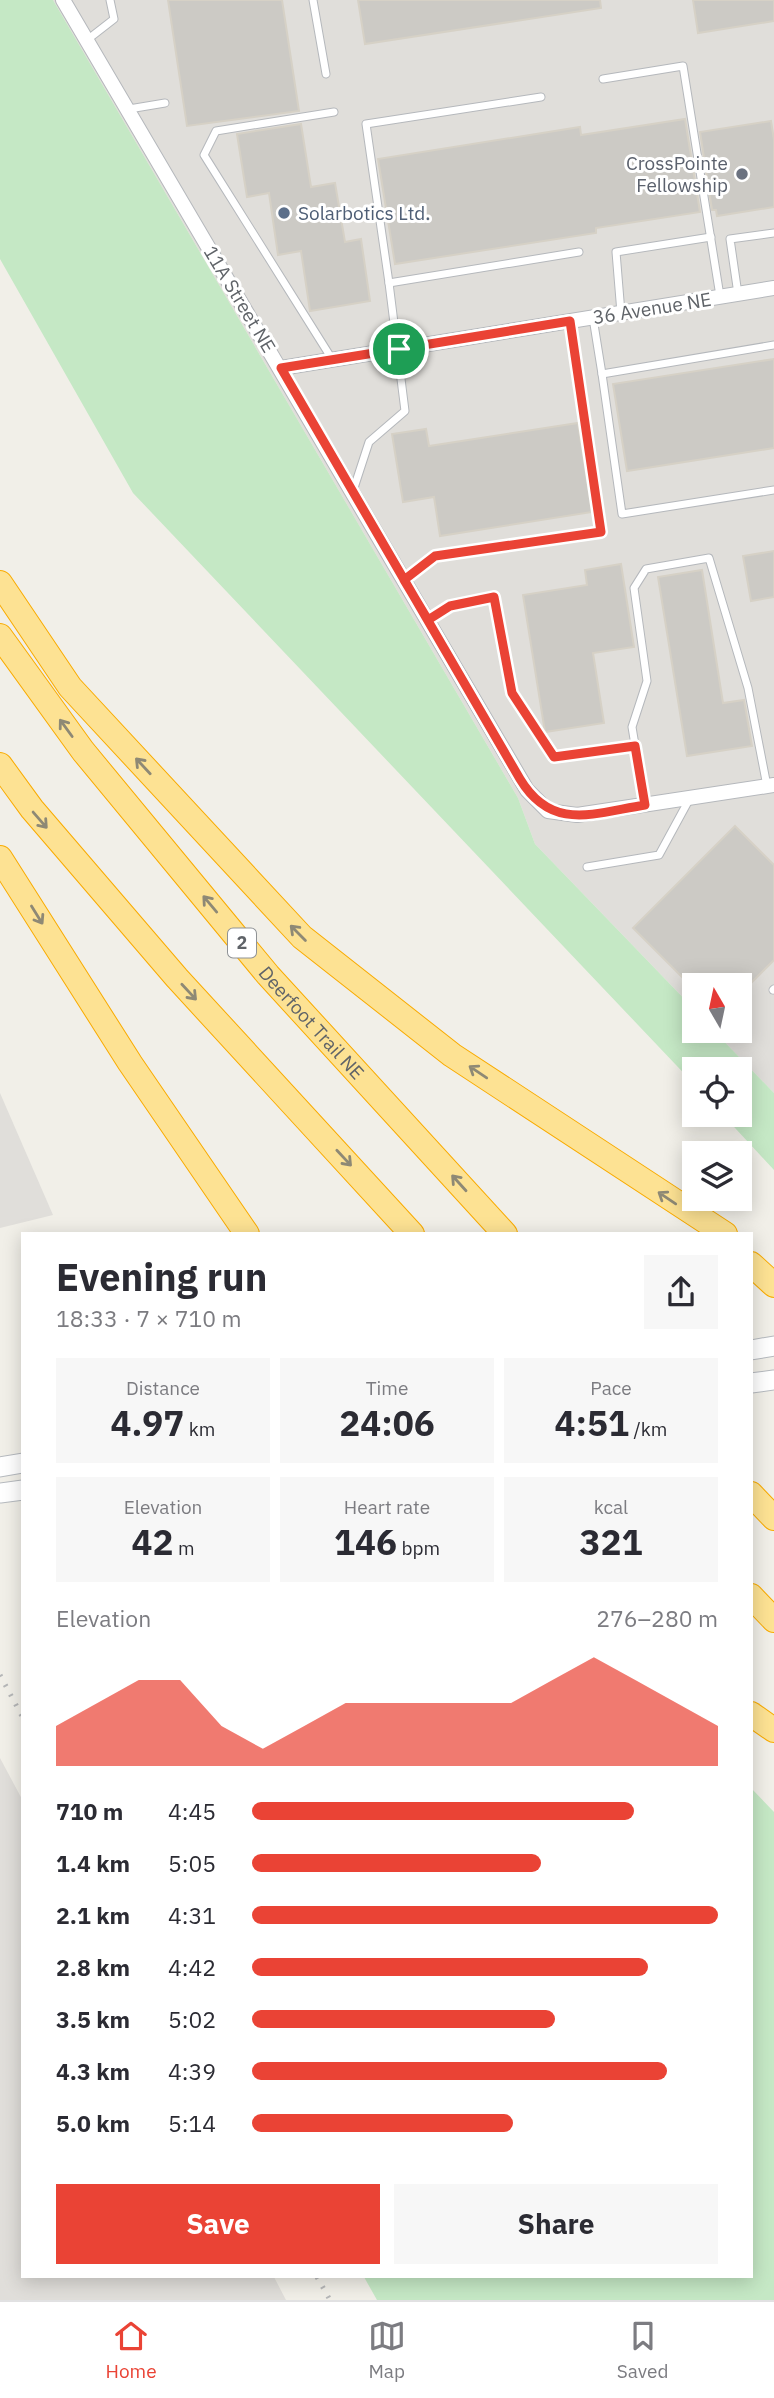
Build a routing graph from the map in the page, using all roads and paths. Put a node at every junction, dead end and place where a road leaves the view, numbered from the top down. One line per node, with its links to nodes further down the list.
1 (64, 0): 4 (street, 11A Street NE)
2 (110, 0): 4 (lane)
3 (313, 0): 5 (lane)
4 (88, 40): 9 (street, 11A Street NE)
5 (326, 74)
6 (603, 79): 12 (lane)
7 (541, 97): 14 (lane)
8 (165, 103): 9 (lane)
9 (129, 110): 24 (street, 11A Street NE)
10 (334, 112): 23 (lane)
11 (774, 233): 16 (lane)
12 (711, 237): 17 (lane); 18 (lane)
13 (579, 252): 14 (lane)
14 (389, 283): 22 (lane)
15 (774, 288): 16 (street, 36 Avenue NE)
16 (738, 293): 17 (street, 36 Avenue NE)
17 (720, 296): 18 (street, 36 Avenue NE)
18 (621, 313): 19 (street, 36 Avenue NE)
19 (593, 317): 20 (street, 36 Avenue NE); 25 (lane)
20 (570, 321): 22 (street, 36 Avenue NE); 28 (lane)
21 (774, 345): 25 (lane)
22 (399, 349): 23 (street, 36 Avenue NE); 27 (lane)
23 (332, 360): 24 (street, 36 Avenue NE)
24 (281, 368): 27 (street, 11A Street NE)
25 (602, 374): 26 (lane)
26 (774, 490)
27 (353, 492): 28 (street, 11A Street NE)
28 (404, 580): 30 (street, 11A Street NE)
29 (0, 583): 40 (highway, one-way to 29)
30 (428, 620): 32 (lane); 36 (street, 11A Street NE)
31 (0, 636): 44 (highway, Deerfoot Trail NE / 2, one-way to 31)
32 (635, 746): 34 (lane); 36 (lane)
33 (0, 765): 43 (highway, one-way to 43)
34 (771, 785): 35 (street)
35 (690, 798): 36 (street); 38 (lane)
36 (645, 805)
37 (0, 858): 39 (highway, one-way to 39)
38 (587, 867)
39 (131, 1063): 41 (highway); 42 (highway)
40 (716, 1230)
41 (246, 1232)
42 (261, 1232)
43 (410, 1232)
44 (503, 1232)
45 (753, 1248): 46 (highway)
46 (774, 1260)
47 (753, 1266): 48 (highway)
48 (774, 1285)
49 (774, 1346): 50 (main road)
50 (753, 1350)
51 (774, 1380): 52 (main road)
52 (753, 1383)
53 (21, 1463): 54 (main road)
54 (0, 1467)
55 (21, 1490): 56 (main road)
56 (0, 1493)
57 (753, 1496): 58 (highway)
58 (774, 1518)
59 (753, 1598): 60 (highway)
60 (774, 1620)
61 (753, 1715): 62 (highway)
62 (774, 1730)

